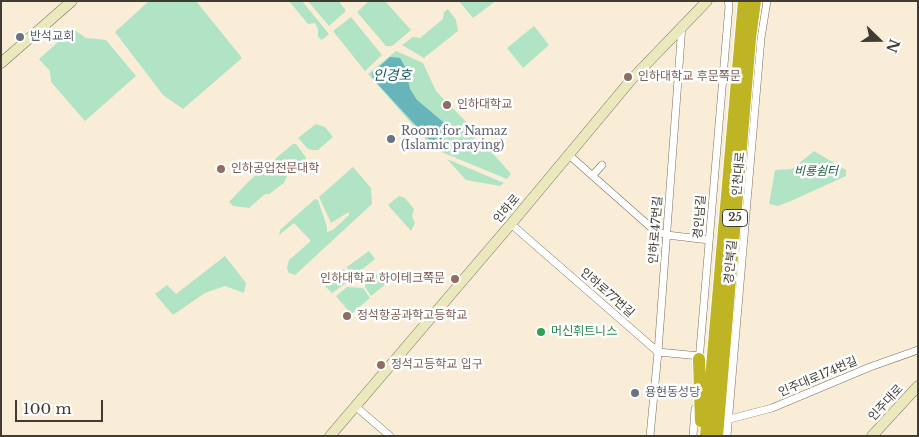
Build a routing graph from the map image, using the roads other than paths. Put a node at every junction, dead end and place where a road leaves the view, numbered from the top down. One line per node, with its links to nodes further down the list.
1 (707, 1): 7 (main road, 인하로)
2 (728, 1): 14 (street, 경인남길)
3 (744, 1): 25 (highway, 인천대로 / 25)
4 (755, 1): 26 (highway, 인천대로 / 25)
5 (767, 1): 20 (street, 경인북길)
6 (65, 4): 8 (main road)
7 (682, 25): 9 (main road, 인하로); 13 (street, 인하로47번길)
8 (1, 64)
9 (569, 155): 11 (street); 12 (main road, 인하로)
10 (602, 165): 11 (street)
11 (592, 175): 13 (street)
12 (511, 224): 16 (street, 인하로77번길); 19 (main road, 인하로)
13 (667, 236): 14 (street); 16 (street, 인하로47번길)
14 (709, 240): 17 (street, 경인남길)
15 (918, 350): 20 (street, 인주대로174번길)
16 (658, 352): 17 (street); 23 (street, 인하로47번길)
17 (700, 358): 24 (street, 경인남길); 25 (highway)
18 (918, 386): 28 (main road, 인주대로)
19 (355, 406): 21 (main road, 인하로); 22 (street)
20 (728, 419): 27 (street, 경인북길)
21 (330, 436)
22 (390, 436)
23 (650, 436)
24 (693, 436)
25 (705, 436)
26 (717, 436)
27 (727, 436)
28 (872, 436)

